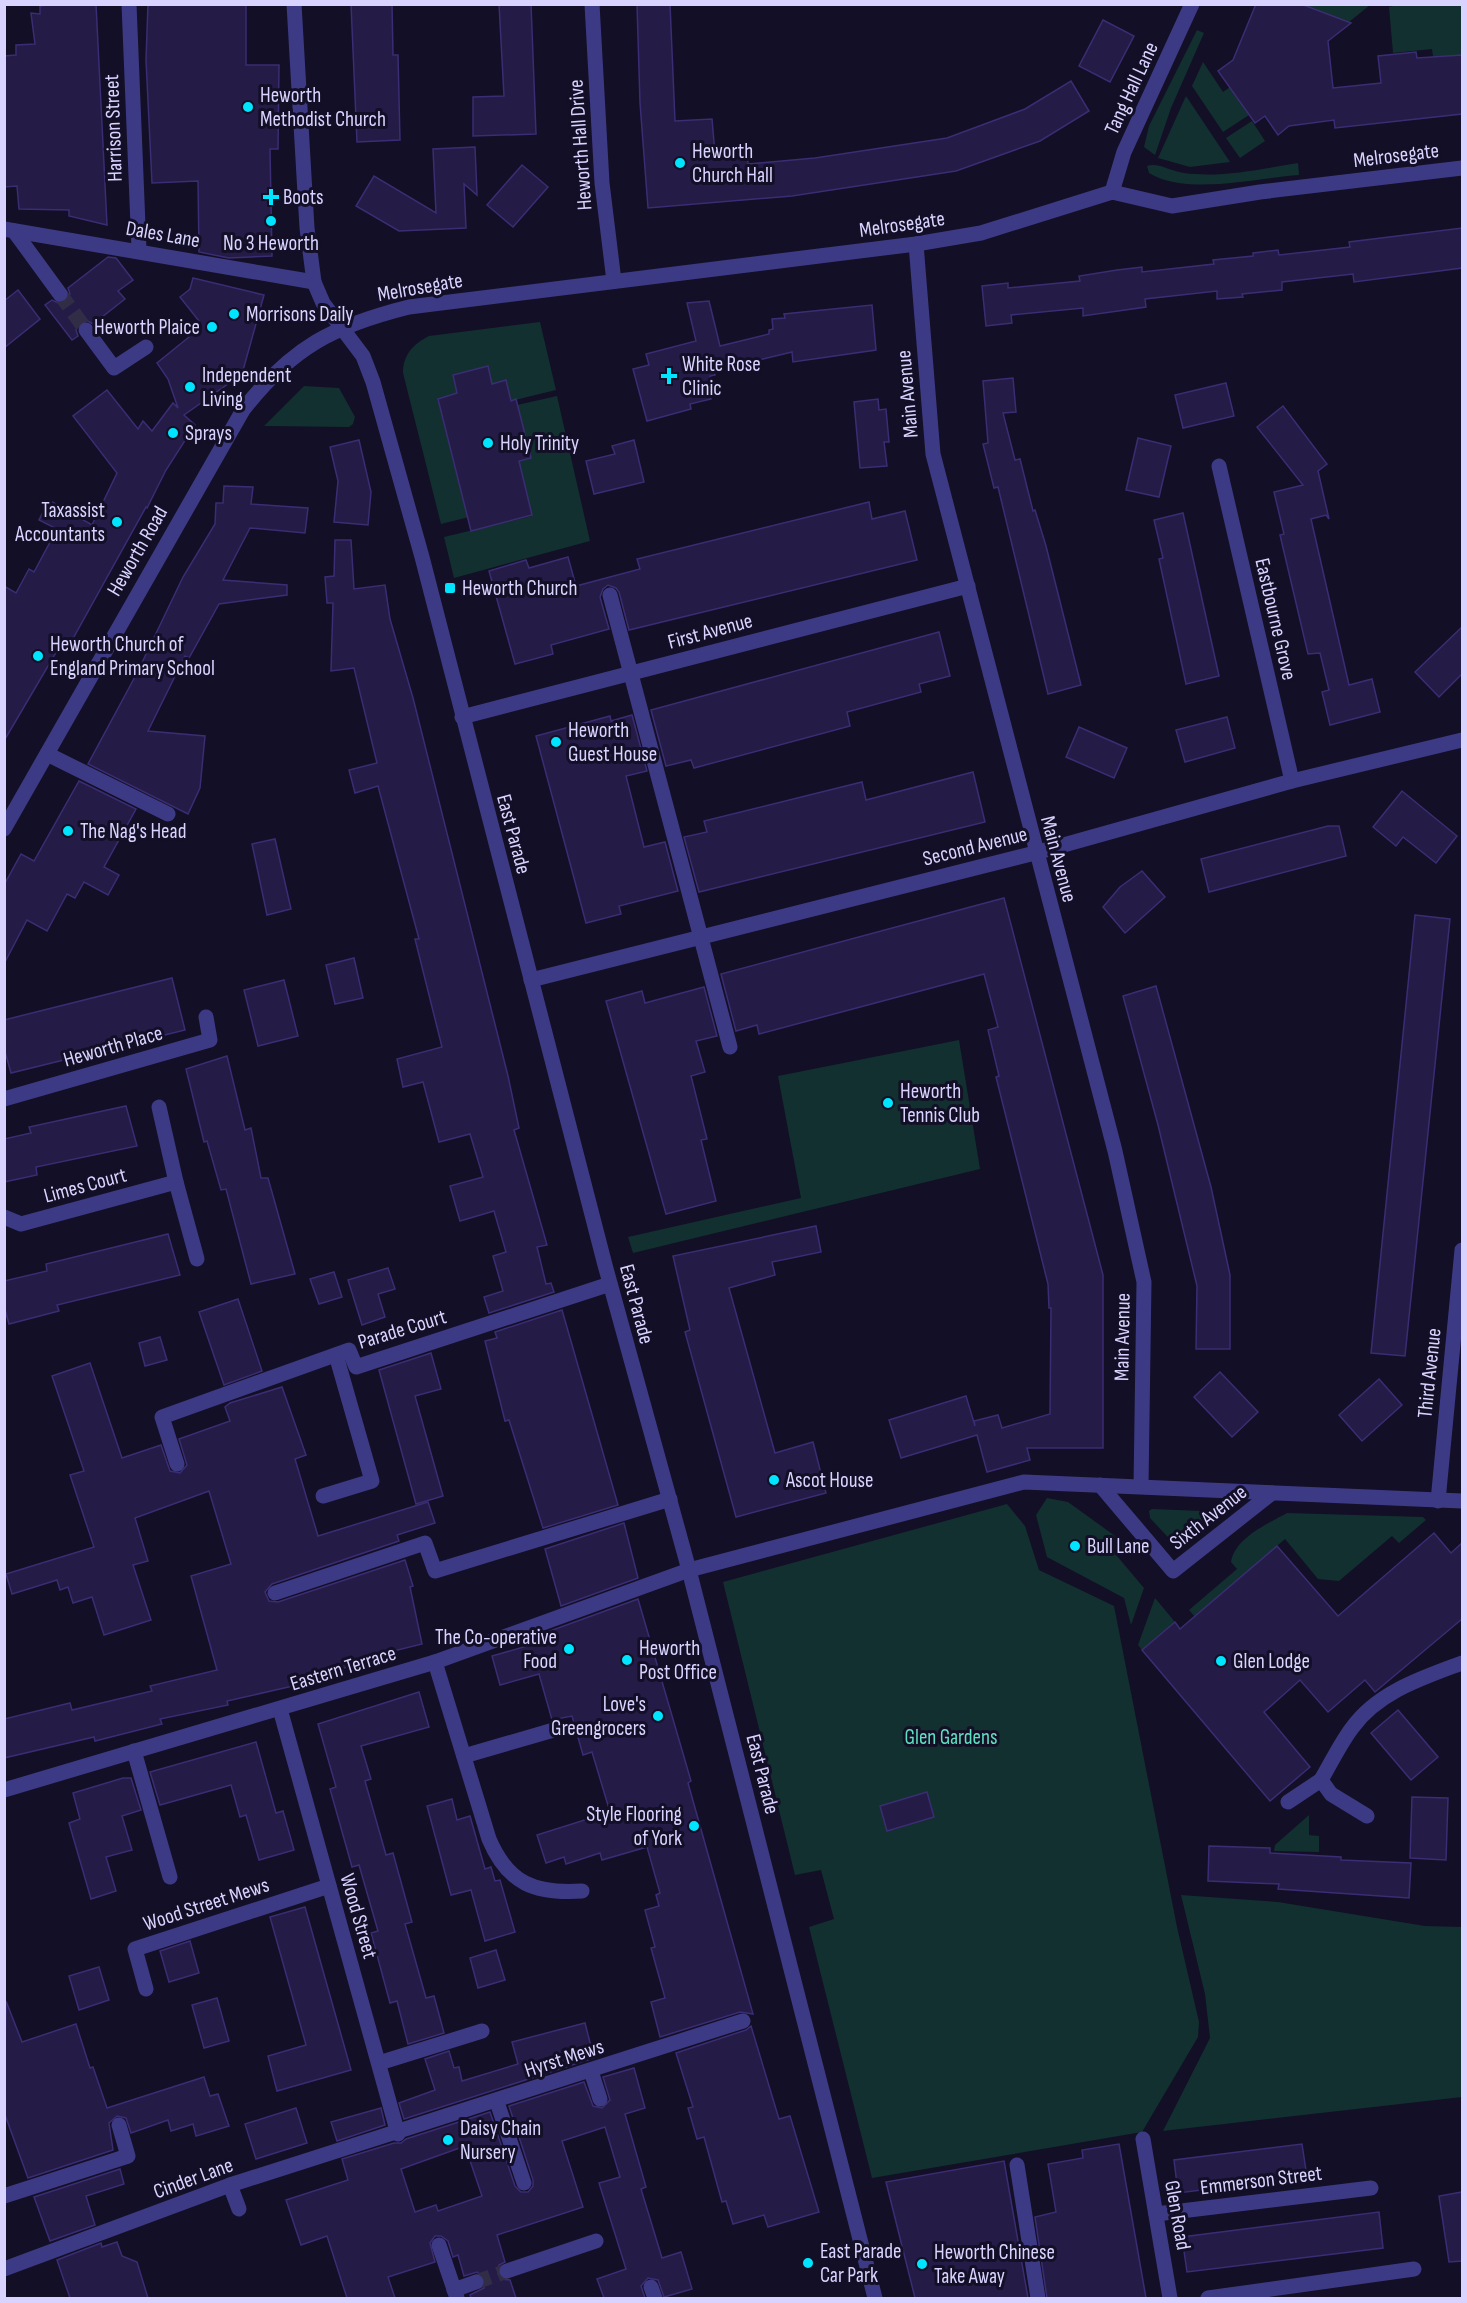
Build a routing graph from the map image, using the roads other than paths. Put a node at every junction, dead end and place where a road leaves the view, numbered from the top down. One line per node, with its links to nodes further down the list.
1 (129, 4): 9 (street, Harrison Street)
2 (294, 4): 11 (street, East Parade)
3 (592, 4): 10 (street, Heworth Hall Drive)
4 (1192, 4): 6 (street, Tang Hall Lane)
5 (1462, 168): 6 (street, Melrosegate)
6 (1112, 192): 8 (street, Melrosegate)
7 (9, 230): 9 (street, Dales Lane); 12 (street)
8 (916, 244): 10 (street, Melrosegate); 17 (street, Main Avenue)
9 (139, 250): 11 (street, Dales Lane)
10 (614, 281): 13 (street, Melrosegate)
11 (314, 282): 13 (street, East Parade)
12 (60, 294)
13 (343, 327): 20 (street, East Parade); 22 (street, Heworth Road)
14 (86, 330): 15 (street)
15 (146, 347)
16 (1219, 466): 23 (street, Eastbourne Grove)
17 (968, 586): 19 (street, First Avenue); 26 (street, Main Avenue)
18 (610, 596): 19 (street)
19 (630, 674): 20 (street, First Avenue); 27 (street)
20 (462, 717): 28 (street, East Parade)
21 (1462, 740): 23 (street, Second Avenue)
22 (47, 754): 24 (street); 25 (street, Heworth Road)
23 (1292, 781): 26 (street, Second Avenue)
24 (168, 814)
25 (4, 829)
26 (1035, 853): 27 (street, Second Avenue); 41 (street, Main Avenue)
27 (700, 937): 28 (street, Second Avenue); 30 (street)
28 (531, 980): 37 (street, East Parade)
29 (206, 1017): 31 (street, Heworth Place)
30 (730, 1047)
31 (4, 1099)
32 (159, 1107): 33 (street)
33 (176, 1182): 34 (street, Limes Court); 36 (street)
34 (4, 1217)
35 (1462, 1250): 45 (street, Third Avenue)
36 (197, 1259)
37 (610, 1284): 38 (street, Parade Court); 44 (street, East Parade)
38 (336, 1355): 39 (street, Parade Court); 43 (street)
39 (177, 1464)
40 (1100, 1485): 41 (street); 42 (street, Sixth Avenue); 47 (street)
41 (1141, 1486): 42 (street, Sixth Avenue)
42 (1272, 1493): 45 (street, Sixth Avenue)
43 (323, 1496)
44 (669, 1499): 47 (street, East Parade); 48 (street)
45 (1438, 1501): 46 (street, Sixth Avenue)
46 (1462, 1501)
47 (689, 1570): 49 (street, Eastern Terrace); 86 (street, East Parade)
48 (275, 1593)
49 (435, 1662): 51 (street, Eastern Terrace); 54 (street)
50 (1462, 1663): 55 (street)
51 (280, 1709): 53 (street, Eastern Terrace); 60 (street, Wood Street)
52 (557, 1729): 54 (street)
53 (134, 1751): 56 (street, Eastern Terrace); 59 (street)
54 (464, 1756): 61 (street)
55 (1321, 1780): 57 (street); 58 (street)
56 (4, 1790)
57 (1288, 1802)
58 (1367, 1816)
59 (170, 1877)
60 (329, 1886): 62 (street, Wood Street Mews); 65 (street, Wood Street)
61 (582, 1891)
62 (146, 1989)
63 (743, 2021): 66 (street, Hyrst Mews)
64 (482, 2031): 65 (street)
65 (379, 2063): 70 (street, Wood Street)
66 (591, 2071): 67 (street); 68 (street, Hyrst Mews)
67 (600, 2099)
68 (497, 2102): 70 (street, Hyrst Mews); 73 (street)
69 (119, 2125): 76 (street)
70 (398, 2134): 74 (street, Cinder Lane)
71 (1143, 2139): 78 (street, Glen Road)
72 (1017, 2165): 87 (street)
73 (524, 2182)
74 (230, 2185): 77 (street); 81 (street, Cinder Lane)
75 (1371, 2188): 78 (street, Emmerson Street)
76 (4, 2196)
77 (239, 2209)
78 (1156, 2214): 88 (street, Glen Road)
79 (596, 2241): 83 (street)
80 (439, 2245): 85 (street)
81 (4, 2269)
82 (1414, 2269): 89 (street)
83 (507, 2271)
84 (476, 2282): 85 (street)
85 (452, 2295)
86 (875, 2298)
87 (1038, 2298)
88 (1170, 2298)
89 (1208, 2298)

